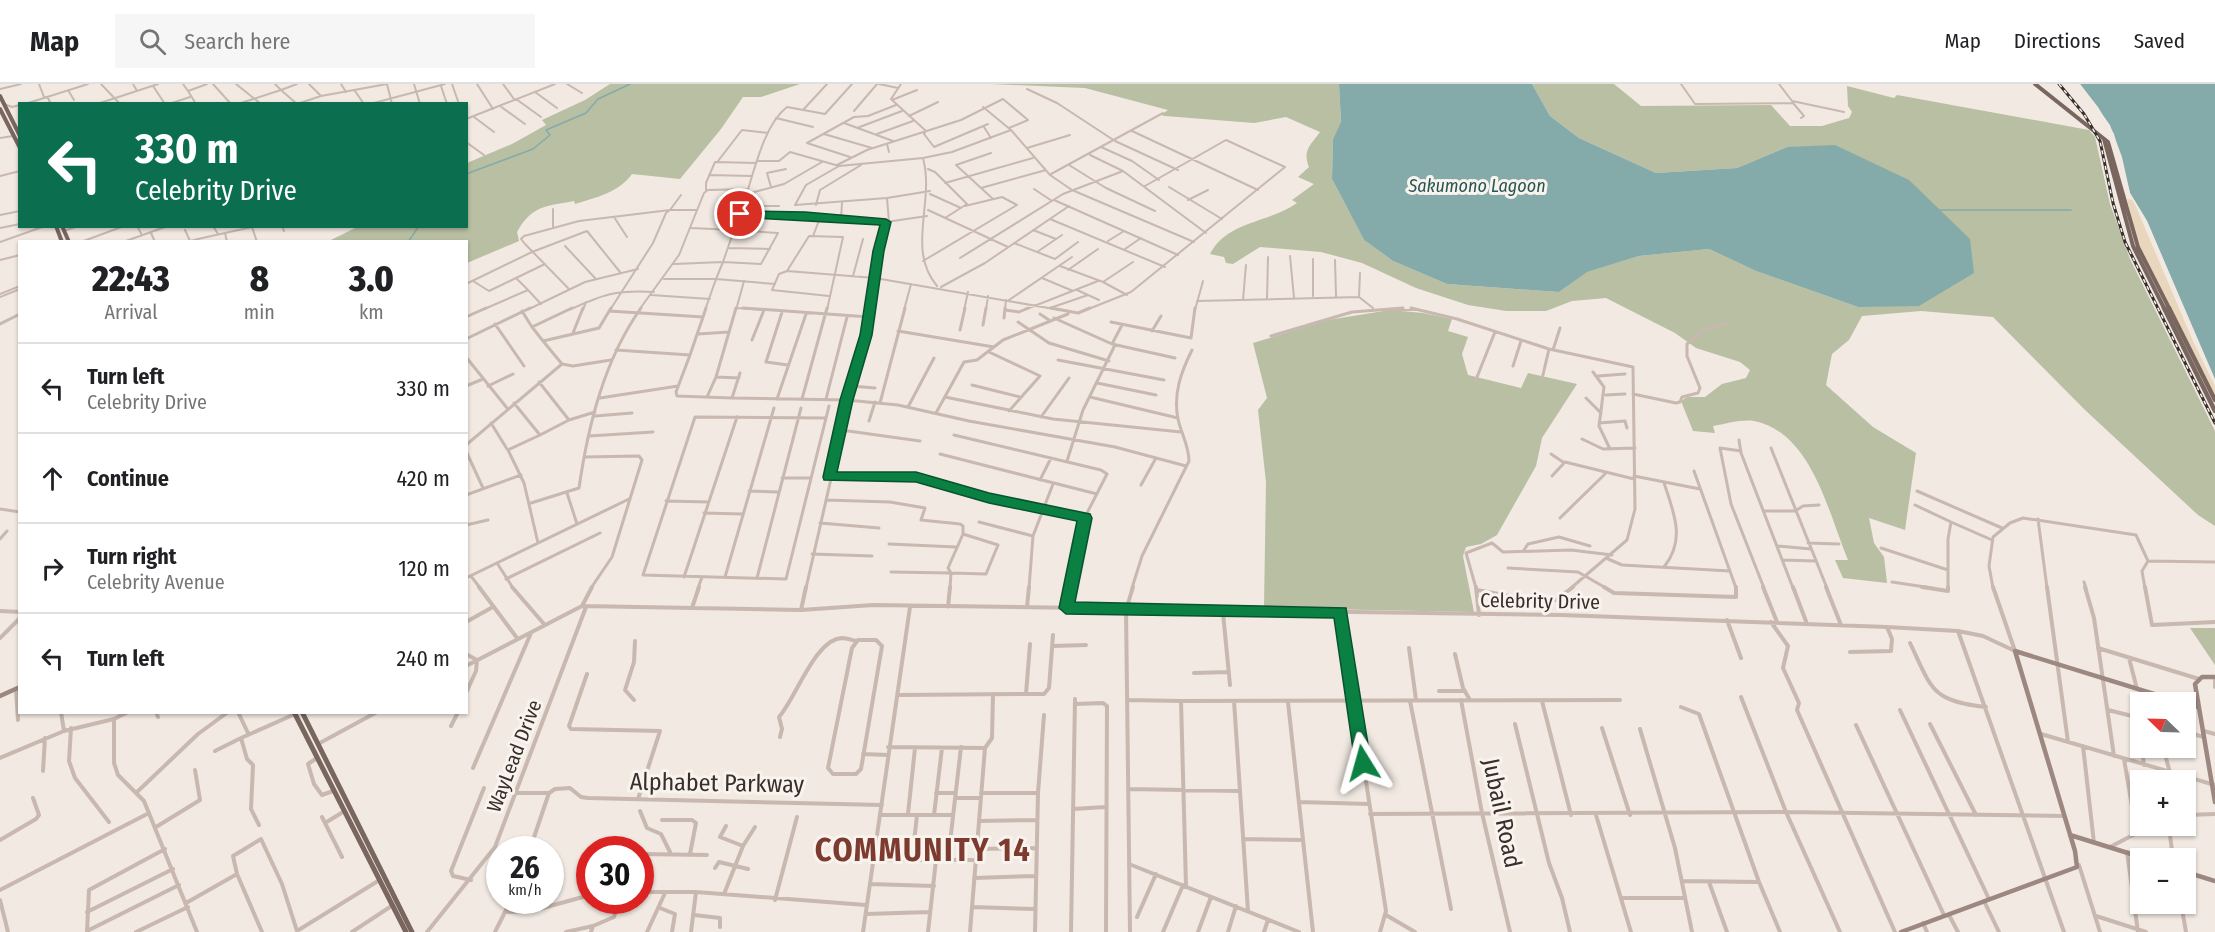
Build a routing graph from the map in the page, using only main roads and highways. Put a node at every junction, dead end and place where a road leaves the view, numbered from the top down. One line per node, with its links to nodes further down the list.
1 (2036, 84): 5 (main road)
2 (0, 96): 4 (main road)
3 (0, 109): 6 (main road)
4 (18, 127)
5 (2104, 139): 7 (main road); 8 (main road)
6 (18, 145)
7 (2215, 400)
8 (2215, 411)
9 (295, 714): 11 (main road)
10 (303, 714): 11 (main road)
11 (315, 746): 12 (main road); 12 (main road)
12 (395, 904): 13 (main road); 14 (main road)
13 (406, 932)
14 (412, 932)

